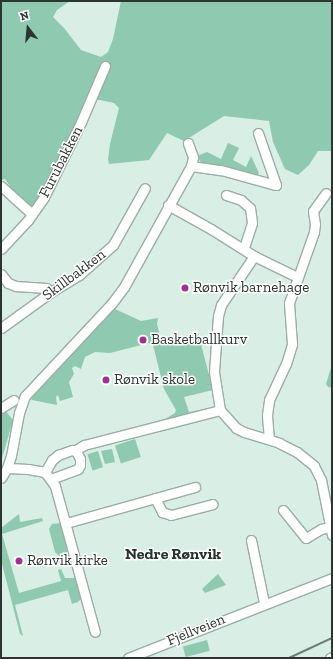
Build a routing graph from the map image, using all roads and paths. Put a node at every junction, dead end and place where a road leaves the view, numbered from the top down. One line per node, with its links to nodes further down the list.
1 (105, 66): 10 (street, Furubakken)
2 (258, 133): 4 (street)
3 (188, 144): 4 (street)
4 (191, 166): 9 (street)
5 (1, 186): 10 (street)
6 (145, 188): 16 (street, Skillbakken)
7 (326, 193): 15 (street)
8 (226, 195): 11 (street)
9 (168, 205): 11 (street); 23 (street)
10 (32, 214): 12 (street, Furubakken)
11 (244, 248): 13 (street)
12 (1, 249)
13 (254, 256): 15 (street); 20 (street)
14 (1, 274): 16 (street)
15 (297, 277): 21 (street)
16 (51, 292): 17 (street, Skillbakken)
17 (1, 328)
18 (14, 400): 19 (street)
19 (1, 408)
20 (220, 410): 21 (street); 22 (street)
21 (269, 438): 31 (street)
22 (74, 451): 24 (street); 24 (street)
23 (7, 468): 24 (street); 25 (street)
24 (48, 476): 30 (street)
25 (1, 478)
26 (195, 487): 27 (street)
27 (155, 498): 28 (street); 30 (street)
28 (213, 504)
29 (283, 510): 31 (street)
30 (66, 523): 35 (street)
31 (331, 525)
32 (251, 540): 34 (street)
33 (332, 578): 34 (street, Fjellveien)
34 (264, 603): 36 (street, Fjellveien)
35 (95, 632)
36 (141, 655): 37 (street, Fjellveien)
37 (128, 658)

